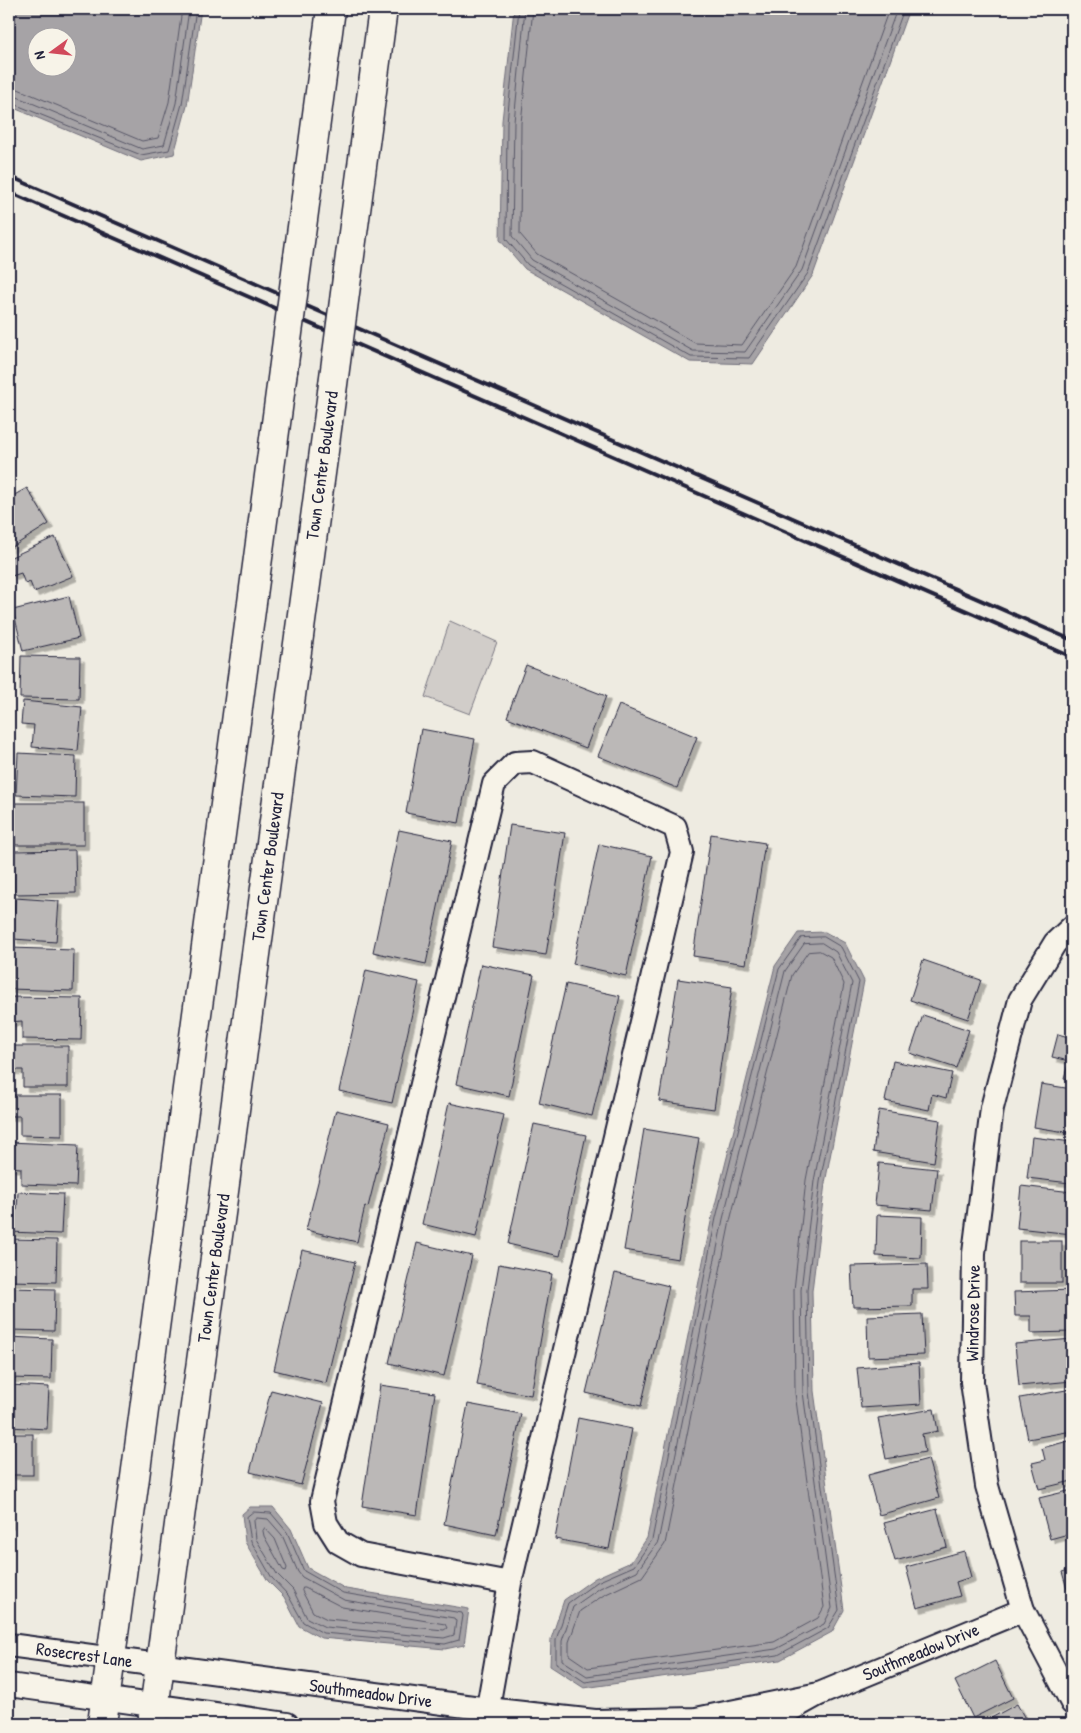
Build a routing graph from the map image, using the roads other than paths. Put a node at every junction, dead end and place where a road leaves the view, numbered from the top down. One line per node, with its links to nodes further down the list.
1 (331, 9): 7 (main road, bridge)
2 (383, 9): 8 (main road, Town Center Boulevard, bridge)
3 (1072, 927): 5 (street, Windrose Drive)
4 (510, 1583): 4 (street); 14 (street)
5 (1023, 1610): 10 (street, Southmeadow Drive); 11 (street, Windrose Drive)
6 (9, 1644): 7 (street, Rosecrest Lane)
7 (110, 1658): 8 (street, Rosecrest Lane); 12 (main road)
8 (160, 1665): 13 (main road, Town Center Boulevard); 14 (street, Southmeadow Drive)
9 (9, 1685): 12 (street)
10 (819, 1694): 14 (street, Southmeadow Drive); 16 (street, Southmeadow Drive)
11 (1072, 1703)
12 (104, 1711): 13 (street)
13 (153, 1715): 15 (street)
14 (487, 1717)
15 (286, 1724)
16 (765, 1724)

